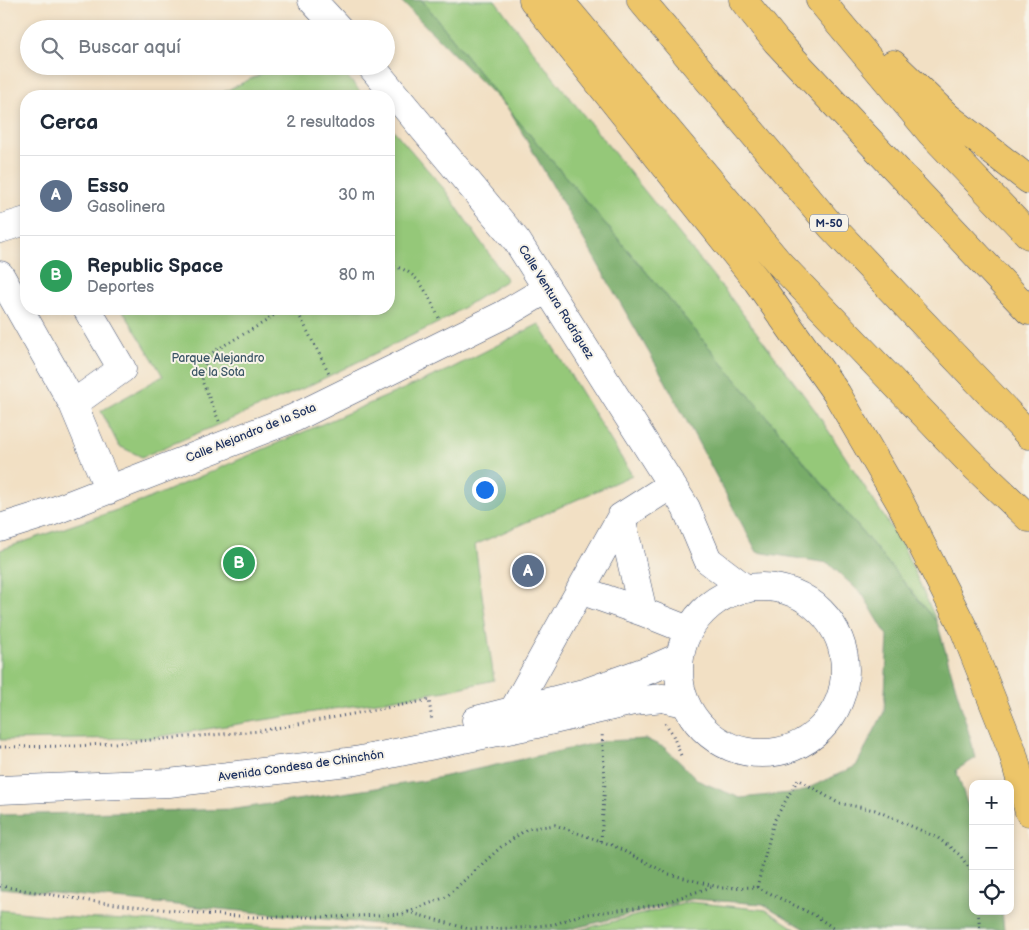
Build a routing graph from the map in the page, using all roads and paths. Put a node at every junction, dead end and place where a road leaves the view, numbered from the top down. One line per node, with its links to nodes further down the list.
1 (312, 0): 8 (street)
2 (533, 0): 50 (highway)
3 (559, 0): 33 (highway)
4 (640, 0): 29 (highway, M-50)
5 (743, 0): 20 (highway)
6 (820, 0): 15 (highway)
7 (826, 0): 12 (highway)
8 (331, 20)
9 (379, 75): 10 (street, Calle Ventura Rodríguez)
10 (391, 90)
11 (395, 95): 18 (street, Calle Ventura Rodríguez)
12 (1029, 180)
13 (20, 224): 14 (street)
14 (0, 229)
15 (1029, 235)
16 (395, 267): 25 (path)
17 (0, 275): 19 (street)
18 (547, 289): 30 (street, Calle Ventura Rodríguez); 31 (street, Calle Alejandro de la Sota)
19 (20, 310)
20 (1029, 311)
21 (23, 315): 27 (street)
22 (90, 315): 27 (street)
23 (273, 315): 28 (path)
24 (299, 315): 26 (path)
25 (442, 325)
26 (333, 381)
27 (73, 404): 31 (street)
28 (222, 429)
29 (1029, 435)
30 (671, 485): 32 (street); 35 (street, Calle Ventura Rodríguez)
31 (109, 490): 34 (street, Calle Alejandro de la Sota)
32 (621, 517): 37 (street); 38 (street)
33 (1029, 518)
34 (0, 528)
35 (708, 560): 36 (street, Calle Ventura Rodríguez); 39 (street)
36 (746, 589): 39 (street); 41 (street)
37 (580, 590): 38 (street); 42 (street)
38 (643, 612): 39 (street)
39 (694, 622): 40 (street)
40 (679, 657): 41 (street); 42 (street, Avenida Condesa de Chinchón)
41 (685, 703): 49 (street, Avenida Condesa de Chinchón)
42 (514, 709): 45 (street, Avenida Condesa de Chinchón)
43 (662, 718): 47 (path)
44 (602, 727): 51 (path)
45 (433, 729): 46 (path); 48 (street, Avenida Condesa de Chinchón)
46 (0, 747)
47 (682, 758)
48 (0, 774)
49 (0, 790)
50 (1029, 812)
51 (601, 841): 54 (path); 56 (path)
52 (970, 870): 55 (path)
53 (0, 886): 56 (path)
54 (715, 886): 55 (path); 56 (path)
55 (757, 887): 58 (path)
56 (408, 912)
57 (978, 915): 59 (path)
58 (836, 930)
59 (980, 930)

